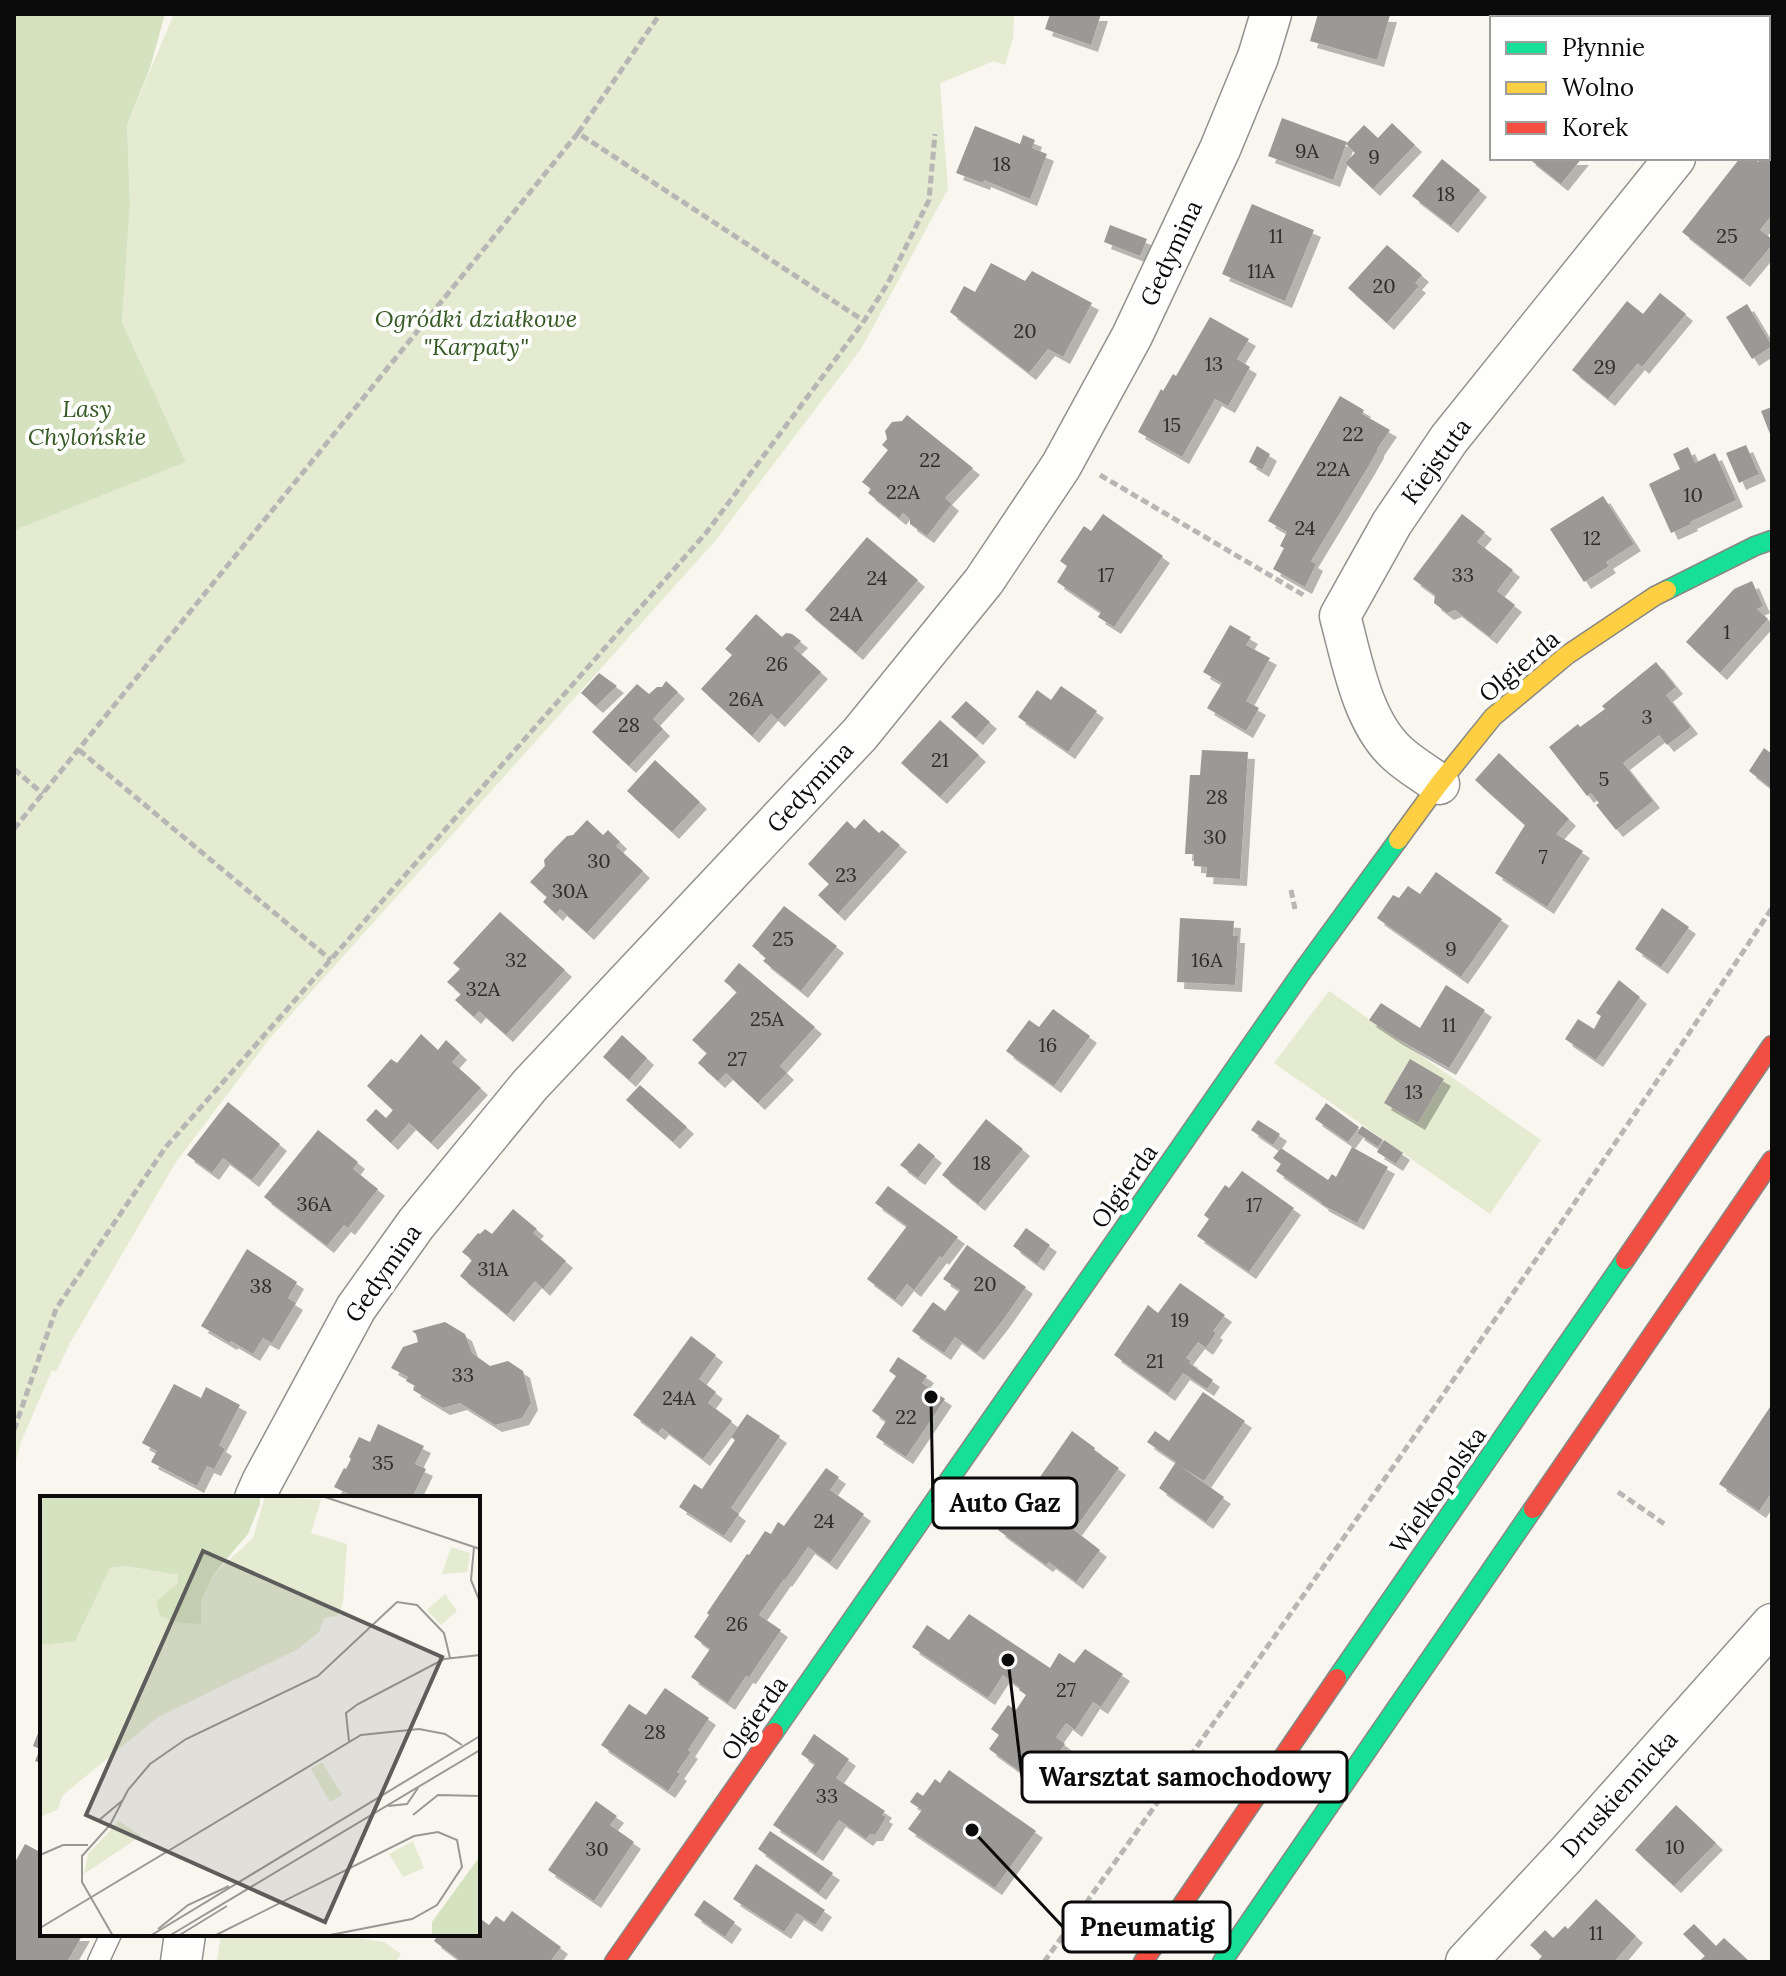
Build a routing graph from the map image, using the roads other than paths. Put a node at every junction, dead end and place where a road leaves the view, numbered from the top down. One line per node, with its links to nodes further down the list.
1 (1271, 14): 9 (street, Gedymina)
2 (1673, 160): 4 (street, Kiejstuta)
3 (1772, 540): 4 (main road, Olgierda)
4 (1439, 784): 15 (main road, Olgierda)
5 (1772, 1045): 16 (main road, Wielkopolska)
6 (1772, 1160): 8 (main road)
7 (1772, 1182): 8 (main road)
8 (1716, 1241): 17 (main road)
9 (256, 1496)
10 (1772, 1624): 18 (street, Druskiennicka)
11 (110, 1936): 13 (lane)
12 (185, 1936): 14 (street)
13 (98, 1962)
14 (181, 1962)
15 (614, 1962)
16 (1143, 1962)
17 (1222, 1962)
18 (1466, 1962)

